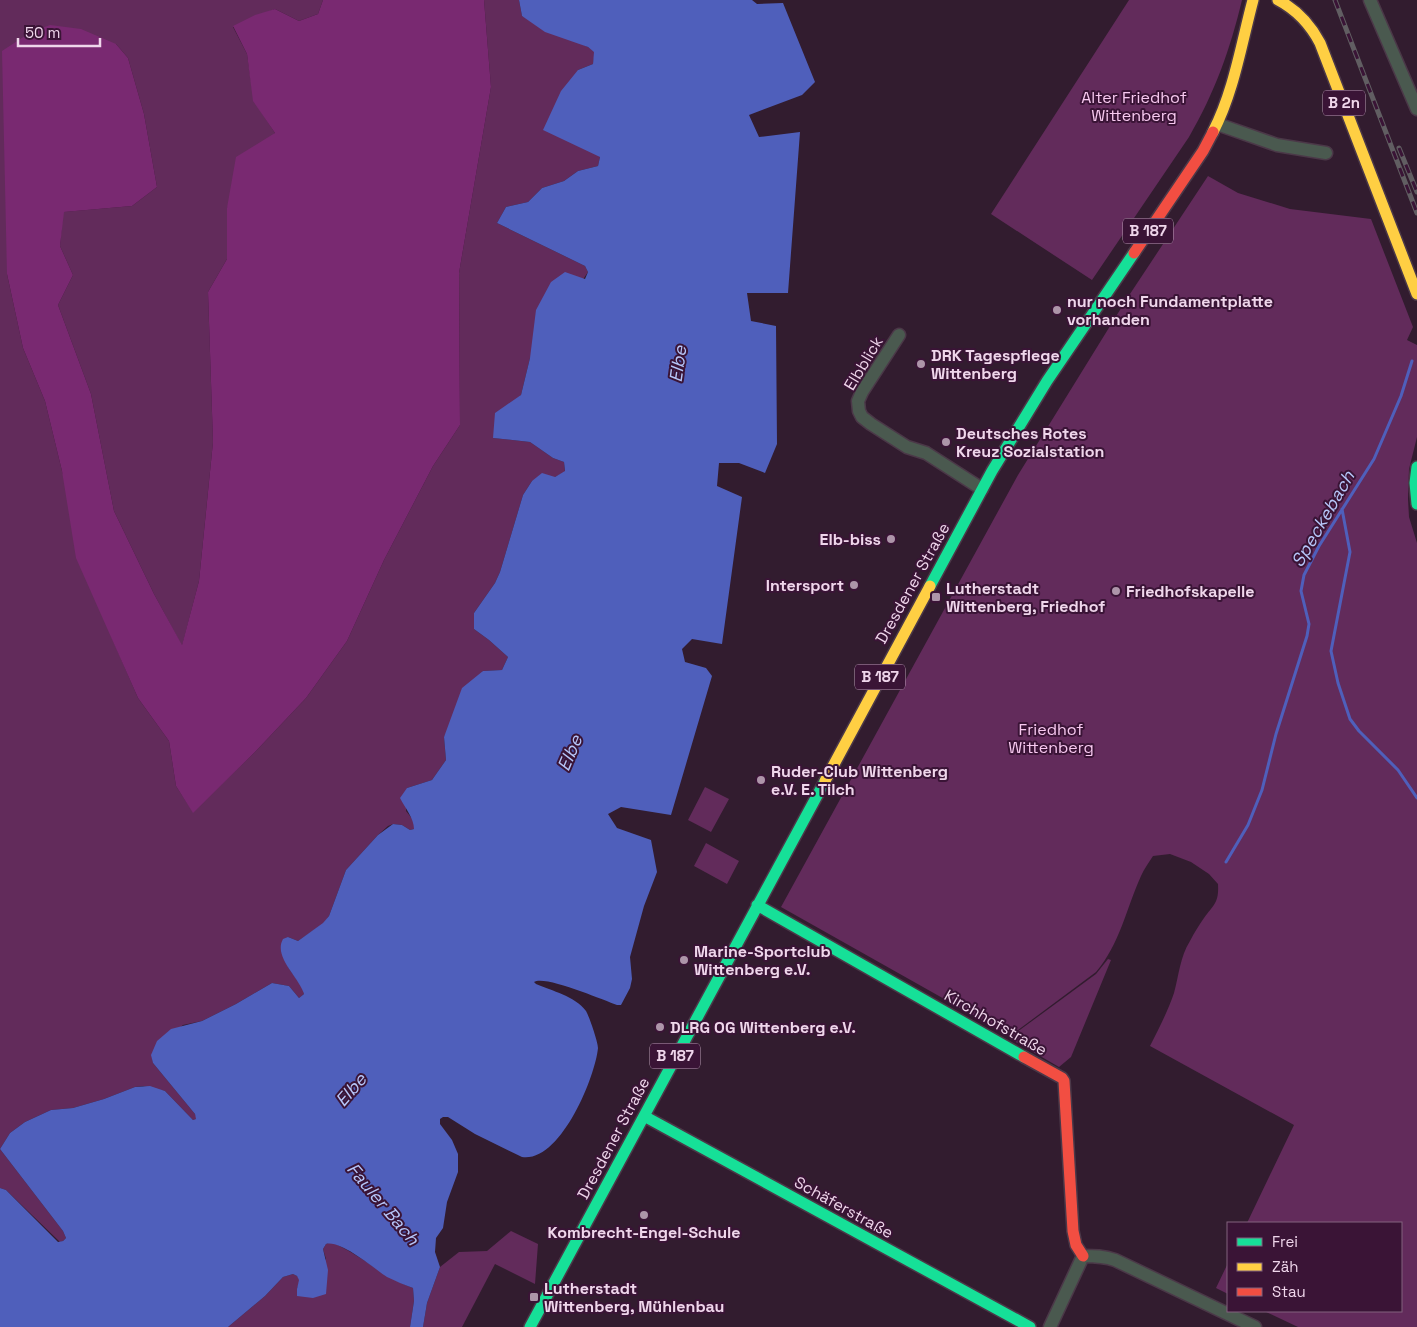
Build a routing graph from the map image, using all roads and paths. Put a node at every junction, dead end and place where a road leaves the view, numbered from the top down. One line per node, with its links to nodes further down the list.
1 (1253, 0): 5 (main road, B 187)
2 (1278, 0): 9 (main road, B 2n)
3 (1370, 0): 6 (street)
4 (1252, 50): 5 (main road, B 187)
5 (1234, 81): 7 (main road, Dresdener Straße / B 187)
6 (1417, 109)
7 (1217, 124): 8 (street); 12 (main road, Dresdener Straße / B 187)
8 (1326, 153)
9 (1417, 294)
10 (899, 335): 12 (street, Elbblick)
11 (1417, 467): 13 (main road)
12 (982, 489): 14 (main road, Dresdener Straße / B 187)
13 (1417, 504)
14 (756, 906): 15 (main road, Dresdener Straße / B 187); 16 (main road, Kirchhofstraße)
15 (644, 1116): 17 (main road, Dresdener Straße / B 187); 18 (main road, Schäferstraße)
16 (1083, 1256): 19 (street); 20 (street)
17 (530, 1327)
18 (1030, 1327)
19 (1050, 1327)
20 (1255, 1327)

